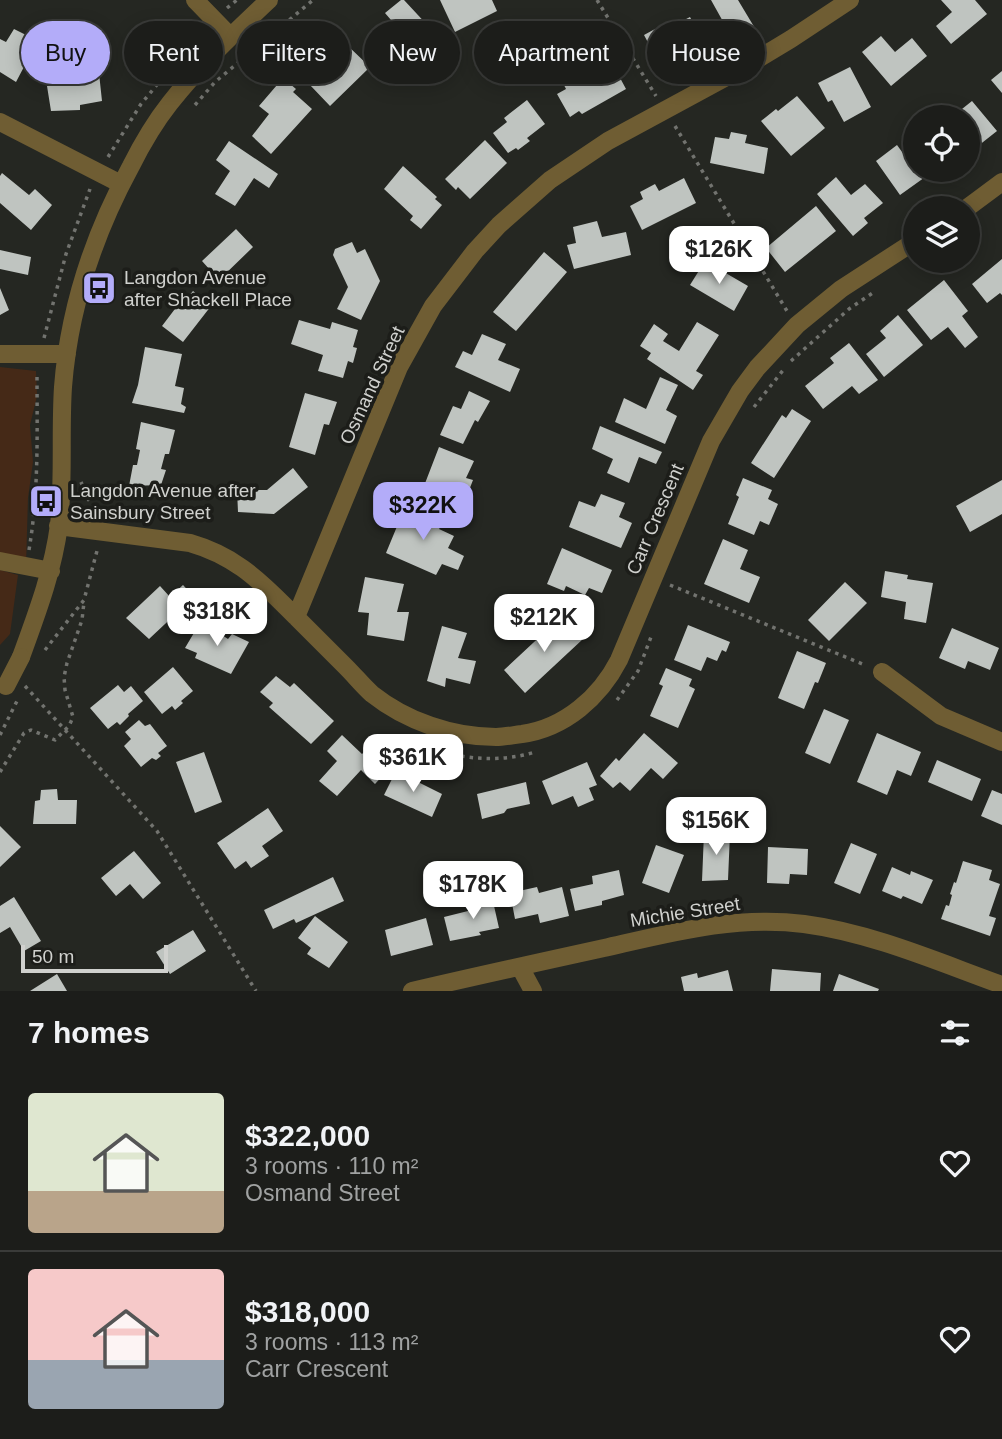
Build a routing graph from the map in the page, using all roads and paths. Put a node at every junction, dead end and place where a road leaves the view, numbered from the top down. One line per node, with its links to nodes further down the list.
1 (195, 0): 6 (street)
2 (270, 0): 6 (street)
3 (313, 0): 8 (path)
4 (597, 0): 7 (path)
5 (850, 0): 7 (street, Osmand Street)
6 (230, 36): 11 (street)
7 (665, 110): 15 (path); 29 (street, Osmand Street)
8 (190, 111)
9 (0, 122): 11 (street)
10 (1002, 183): 12 (street)
11 (121, 184): 18 (street)
12 (980, 199)
13 (903, 250): 15 (street, Carr Crescent)
14 (879, 288): 16 (path)
15 (797, 326): 16 (path); 29 (street, Carr Crescent)
16 (809, 345): 19 (path)
17 (0, 354): 18 (street)
18 (67, 354): 21 (street)
19 (750, 412)
20 (79, 478): 22 (path)
21 (58, 526): 22 (street, Carr Crescent); 26 (street)
22 (102, 532): 24 (path); 29 (street, Carr Crescent)
23 (87, 550): 24 (path)
24 (97, 551): 28 (path)
25 (0, 561): 26 (street)
26 (51, 571): 34 (street, bridge)
27 (670, 585): 32 (path)
28 (84, 600): 31 (path); 36 (path)
29 (296, 617)
30 (652, 634): 35 (path)
31 (43, 654)
32 (882, 672): 39 (street)
33 (25, 686): 36 (path)
34 (9, 692): 37 (path)
35 (616, 701)
36 (65, 730): 41 (path); 44 (path)
37 (0, 735)
38 (409, 738): 40 (path)
39 (1002, 742)
40 (537, 751)
41 (0, 772)
42 (520, 967): 43 (street, Michie Street); 45 (street, Michie Street); 46 (street)
43 (1002, 985)
44 (256, 991)
45 (412, 991)
46 (533, 991)

